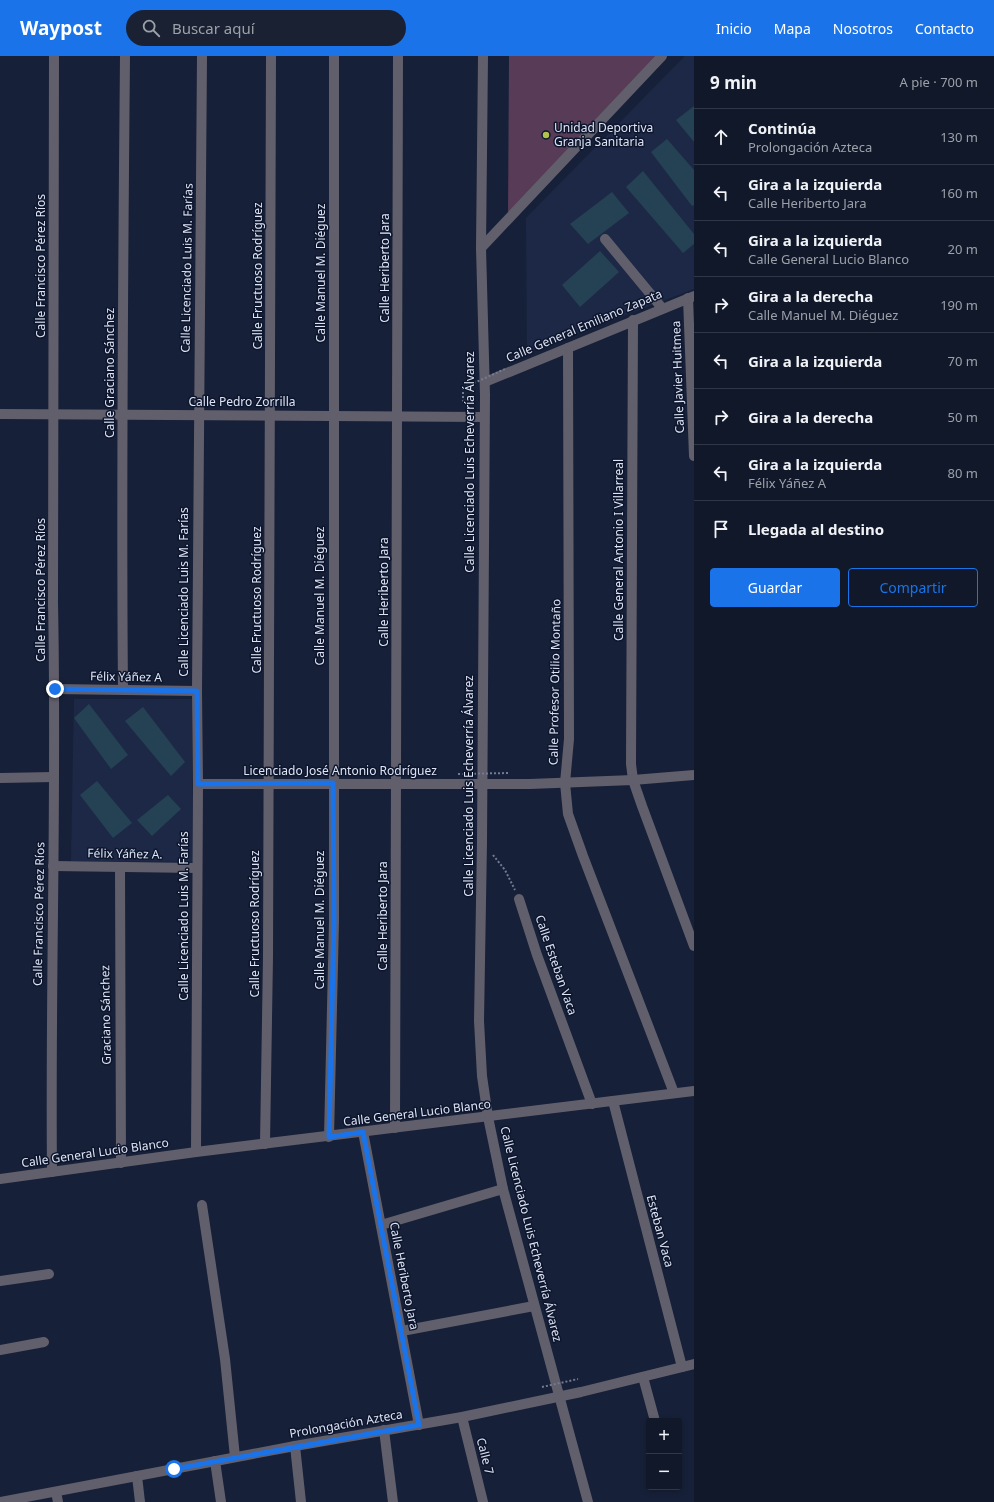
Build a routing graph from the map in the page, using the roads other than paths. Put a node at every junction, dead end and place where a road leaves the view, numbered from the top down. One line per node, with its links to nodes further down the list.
1 (54, 56): 17 (street, Calle Francisco Pérez Ríos)
2 (125, 56): 18 (street, Calle Graciano Sánchez)
3 (202, 56): 19 (street, Calle Licenciado Luis M. Farías)
4 (271, 56): 20 (street, Calle Fructuoso Rodríguez)
5 (334, 56): 21 (street, Calle Manuel M. Diéguez)
6 (398, 56): 22 (street, Calle Heriberto Jara)
7 (483, 56): 10 (street, Calle Licenciado Luis Echeverría Álvarez)
8 (662, 56): 10 (street)
9 (605, 239): 12 (street)
10 (481, 248): 15 (street, Calle Licenciado Luis Echeverría Álvarez)
11 (691, 297): 12 (street, Calle General Emiliano Zapata); 24 (street, Calle Javier Huitmea)
12 (662, 308): 13 (street, Calle General Emiliano Zapata)
13 (633, 320): 14 (street, Calle General Emiliano Zapata); 31 (street, Calle General Antonio I Villarreal)
14 (568, 348): 15 (street, Calle General Emiliano Zapata); 35 (street, Calle Profesor Otilio Montaño)
15 (485, 382): 23 (street, Calle Licenciado Luis Echeverría Álvarez)
16 (0, 414): 17 (street, Calle Pedro Zorrilla)
17 (53, 414): 18 (street, Calle Pedro Zorrilla); 25 (street, Calle Francisco Pérez Ríos)
18 (124, 414): 19 (street, Calle Pedro Zorrilla); 26 (street, Calle Graciano Sánchez)
19 (198, 414): 20 (street, Calle Pedro Zorrilla); 27 (street, Calle Licenciado Luis M. Farías)
20 (271, 414): 21 (street, Calle Pedro Zorrilla); 32 (street, Calle Fructuoso Rodríguez)
21 (334, 415): 22 (street, Calle Pedro Zorrilla); 33 (street, Calle Manuel M. Diéguez)
22 (398, 417): 23 (street, Calle Pedro Zorrilla); 34 (street, Calle Heriberto Jara)
23 (484, 417): 37 (street, Calle Licenciado Luis Echeverría Álvarez)
24 (694, 456)
25 (55, 689): 26 (street, Félix Yáñez A); 29 (street, Calle Francisco Pérez Ríos)
26 (123, 690): 27 (street, Félix Yáñez A)
27 (197, 691): 36 (street, Calle Licenciado Luis M. Farías)
28 (694, 775): 31 (street, Licenciado José Antonio Rodríguez)
29 (54, 777): 30 (street); 38 (street, Calle Francisco Pérez Ríos)
30 (0, 778)
31 (633, 780): 35 (street, Licenciado José Antonio Rodríguez); 42 (street, Calle General Antonio I Villarreal)
32 (269, 783): 33 (street, Licenciado José Antonio Rodríguez); 36 (street, Licenciado José Antonio Rodríguez); 51 (street, Calle Fructuoso Rodríguez)
33 (333, 783): 34 (street, Licenciado José Antonio Rodríguez); 50 (street, Calle Manuel M. Diéguez)
34 (396, 783): 37 (street, Licenciado José Antonio Rodríguez); 48 (street, Calle Heriberto Jara)
35 (565, 783): 37 (street, Licenciado José Antonio Rodríguez); 44 (street, Calle Profesor Otilio Montaño)
36 (198, 784): 40 (street, Calle Licenciado Luis M. Farías)
37 (482, 784): 47 (street, Calle Licenciado Luis Echeverría Álvarez)
38 (53, 866): 39 (street, Félix Yáñez A.); 54 (street, Calle Francisco Pérez Ríos)
39 (120, 867): 40 (street, Félix Yáñez A.); 53 (street, Graciano Sánchez)
40 (197, 868): 52 (street, Calle Licenciado Luis M. Farías)
41 (520, 899): 46 (street, Calle Esteban Vaca)
42 (694, 946)
43 (694, 1091): 44 (street, Calle General Lucio Blanco)
44 (674, 1093): 45 (street, Calle General Lucio Blanco)
45 (613, 1101): 46 (street, Calle General Lucio Blanco); 66 (street, Esteban Vaca)
46 (592, 1104): 47 (street, Calle General Lucio Blanco)
47 (488, 1118): 48 (street, Calle General Lucio Blanco); 56 (street, Calle Licenciado Luis Echeverría Álvarez)
48 (395, 1128): 49 (street, Calle General Lucio Blanco)
49 (363, 1132): 50 (street, Calle General Lucio Blanco); 58 (street, Calle Heriberto Jara)
50 (329, 1137): 51 (street, Calle General Lucio Blanco)
51 (266, 1144): 52 (street, Calle General Lucio Blanco)
52 (196, 1152): 53 (street, Calle General Lucio Blanco)
53 (121, 1163): 54 (street, Calle General Lucio Blanco)
54 (52, 1172): 55 (street, Calle General Lucio Blanco)
55 (0, 1179)
56 (503, 1189): 58 (street); 61 (street, Calle Licenciado Luis Echeverría Álvarez)
57 (202, 1205): 74 (street)
58 (381, 1225): 62 (street, Calle Heriberto Jara)
59 (49, 1274): 60 (street)
60 (0, 1281)
61 (534, 1306): 62 (street); 68 (street, Calle Licenciado Luis Echeverría Álvarez)
62 (402, 1331): 71 (street, Calle Heriberto Jara)
63 (44, 1342): 64 (street)
64 (0, 1350)
65 (694, 1364): 66 (street, Prolongación Azteca)
66 (682, 1367): 67 (street, Prolongación Azteca)
67 (643, 1377): 68 (street, Prolongación Azteca); 70 (street)
68 (559, 1397): 69 (street, Prolongación Azteca); 85 (street, Calle Licenciado Luis Echeverría Álvarez)
69 (462, 1417): 71 (street, Prolongación Azteca); 84 (street, Calle 7)
70 (655, 1418)
71 (419, 1425): 72 (street, Prolongación Azteca)
72 (384, 1430): 73 (street, Prolongación Azteca); 83 (street)
73 (295, 1446): 74 (street, Prolongación Azteca); 82 (street)
74 (235, 1457): 75 (street, Prolongación Azteca)
75 (215, 1461): 76 (street, Prolongación Azteca); 81 (street)
76 (137, 1476): 77 (street, Prolongación Azteca); 80 (street)
77 (56, 1492): 78 (street, Prolongación Azteca); 79 (street)
78 (0, 1502)
79 (58, 1502)
80 (140, 1502)
81 (221, 1502)
82 (301, 1502)
83 (394, 1502)
84 (483, 1502)
85 (588, 1502)

